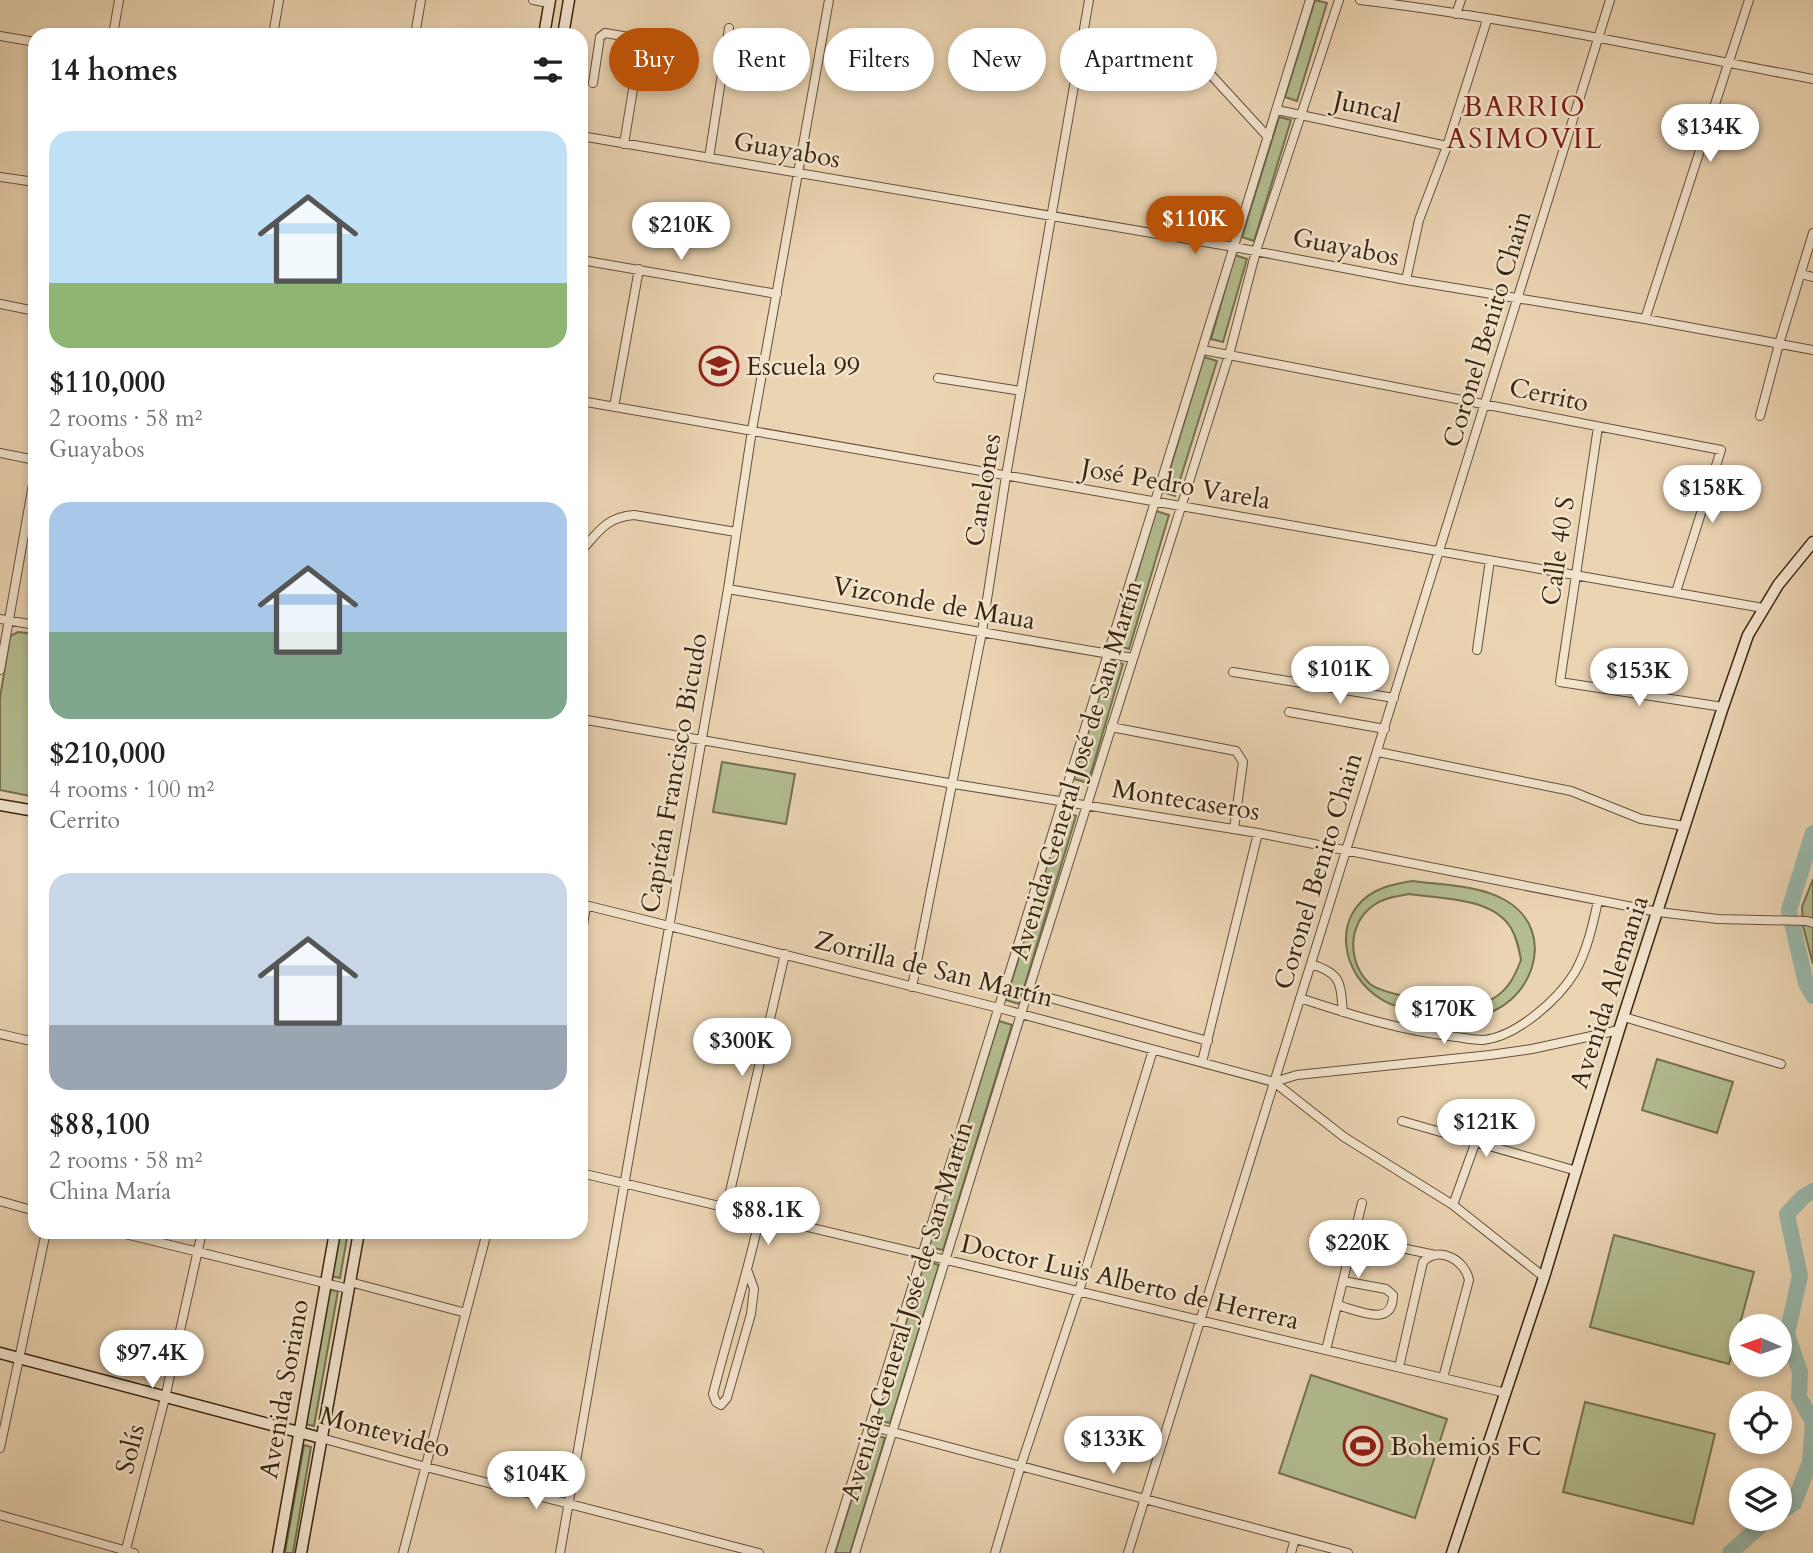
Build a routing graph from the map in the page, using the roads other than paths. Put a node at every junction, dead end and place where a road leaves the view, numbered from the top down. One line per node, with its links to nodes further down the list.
1 (119, 0): 17 (street)
2 (279, 0): 18 (street)
3 (421, 0): 19 (street)
4 (533, 0): 14 (street)
5 (569, 0): 21 (street)
6 (829, 0): 37 (street, Capitán Francisco Bicudo)
7 (1089, 0): 40 (street, Canelones)
8 (1310, 0): 30 (street, Avenida General José de San Martín)
9 (1339, 0): 31 (street, Avenida General José de San Martín)
10 (1360, 0): 15 (street)
11 (1461, 0): 15 (street)
12 (1610, 0): 23 (street, Coronel Benito Chain)
13 (1749, 0): 25 (street)
14 (550, 1): 20 (street)
15 (1457, 14): 16 (street)
16 (1487, 20): 23 (street); 35 (street)
17 (114, 28)
18 (274, 28)
19 (416, 28)
20 (545, 28)
21 (564, 28)
22 (0, 36): 24 (street)
23 (1598, 39): 25 (street); 50 (street, Coronel Benito Chain)
24 (28, 41)
25 (1728, 63): 26 (street); 53 (street)
26 (1813, 79)
27 (1217, 81): 33 (street)
28 (593, 83): 34 (street)
29 (719, 91): 36 (street)
30 (1277, 110): 31 (street, Juncal); 33 (street, Avenida General José de San Martín)
31 (1301, 113): 35 (street, Juncal); 43 (street, Avenida General José de San Martín)
32 (588, 137): 34 (street, Guayabos)
33 (1268, 137): 42 (street, Avenida General José de San Martín)
34 (624, 144): 36 (street, Guayabos)
35 (1447, 146): 48 (street)
36 (709, 158): 37 (street, Guayabos)
37 (799, 174): 40 (street, Guayabos); 49 (street, Capitán Francisco Bicudo)
38 (0, 177): 39 (street)
39 (28, 181)
40 (1052, 217): 42 (street, Guayabos); 59 (street, Canelones)
41 (1813, 233): 46 (street)
42 (1234, 247): 43 (street, Guayabos); 55 (street, Avenida General José de San Martín)
43 (1256, 251): 48 (street, Guayabos); 57 (street, Avenida General José de San Martín)
44 (588, 261): 45 (street)
45 (639, 269): 49 (street); 62 (street)
46 (1801, 274): 47 (street); 54 (street)
47 (1813, 277)
48 (1406, 280): 50 (street, Guayabos)
49 (776, 294): 65 (street, Capitán Francisco Bicudo)
50 (1519, 300): 53 (street, Guayabos); 61 (street, Coronel Benito Chain)
51 (0, 304): 52 (street)
52 (28, 310)
53 (1644, 319): 54 (street, Guayabos)
54 (1779, 344): 56 (street, Guayabos); 63 (street)
55 (1203, 350): 57 (street, Cerrito); 69 (street, Avenida General José de San Martín)
56 (1813, 350)
57 (1229, 355): 61 (street, Cerrito); 71 (street, Avenida General José de San Martín)
58 (938, 378): 59 (street)
59 (1021, 391): 68 (street, Canelones)
60 (588, 402): 62 (street, José Pedro Varela)
61 (1485, 403): 64 (street, Cerrito); 75 (street, Coronel Benito Chain)
62 (614, 407): 65 (street, José Pedro Varela)
63 (1760, 416)
64 (1598, 427): 77 (street, Calle 40 S); 79 (street, Cerrito)
65 (752, 430): 68 (street, José Pedro Varela); 72 (street, Capitán Francisco Bicudo)
66 (0, 453): 67 (street)
67 (28, 459)
68 (1006, 476): 69 (street, José Pedro Varela); 83 (street, Canelones)
69 (1155, 501): 71 (street, José Pedro Varela); 85 (street, Avenida General José de San Martín)
70 (28, 506): 81 (street)
71 (1180, 506): 75 (street, José Pedro Varela); 86 (street, Avenida General José de San Martín)
72 (736, 532): 74 (street); 78 (street, Capitán Francisco Bicudo)
73 (1813, 542): 80 (street, Avenida Alemania)
74 (588, 543)
75 (1439, 551): 76 (street, José Pedro Varela); 89 (street, Coronel Benito Chain)
76 (1490, 560): 77 (street, José Pedro Varela); 84 (street)
77 (1576, 575): 79 (street, José Pedro Varela); 90 (street, Calle 40 S)
78 (727, 589): 83 (street, Vizconde de Maua); 95 (street, Capitán Francisco Bicudo)
79 (1676, 592): 80 (street, José Pedro Varela)
80 (1763, 608): 90 (street, Avenida Alemania)
81 (4, 620): 82 (street); 87 (street)
82 (28, 624)
83 (982, 632): 85 (street, Vizconde de Maua); 97 (street, Canelones)
84 (1476, 650)
85 (1108, 653): 86 (street, Vizconde de Maua); 98 (street, Avenida General José de San Martín)
86 (1133, 658): 93 (street, Avenida General José de San Martín)
87 (0, 670)
88 (1233, 671): 89 (street)
89 (1394, 698): 94 (street, Coronel Benito Chain)
90 (1723, 707): 102 (street, Avenida Alemania)
91 (1289, 712): 94 (street)
92 (588, 720): 95 (street, Montecaseros)
93 (1111, 727): 100 (street, Avenida General José de San Martín); 103 (street)
94 (1385, 729): 96 (street, Coronel Benito Chain)
95 (700, 739): 97 (street, Montecaseros); 110 (street, Capitán Francisco Bicudo)
96 (1378, 752): 102 (street); 105 (street, Coronel Benito Chain)
97 (954, 783): 98 (street, Montecaseros); 113 (street, Canelones)
98 (1061, 801): 100 (street, Montecaseros); 116 (street, Avenida General José de San Martín)
99 (0, 805): 101 (street)
100 (1087, 805): 103 (street, Montecaseros); 114 (street, Avenida General José de San Martín)
101 (28, 810)
102 (1685, 826): 108 (street, Avenida Alemania)
103 (1234, 829): 104 (street, Montecaseros)
104 (1258, 833): 105 (street, Montecaseros); 123 (street)
105 (1347, 852): 106 (street, Montecaseros); 112 (street, Coronel Benito Chain)
106 (1598, 901): 108 (street, Montecaseros); 117 (street)
107 (588, 906): 110 (street, Zorrilla de San Martín)
108 (1658, 912): 109 (street, Montecaseros); 119 (street, Avenida Alemania)
109 (1810, 922)
110 (669, 925): 111 (street, Zorrilla de San Martín); 132 (street, Capitán Francisco Bicudo)
111 (785, 954): 113 (street, Zorrilla de San Martín); 137 (street)
112 (1311, 964): 115 (street, Coronel Benito Chain); 117 (street)
113 (912, 987): 116 (street, Zorrilla de San Martín)
114 (1028, 992): 118 (street, Avenida General José de San Martín); 123 (street)
115 (1300, 998): 117 (street); 127 (street, Coronel Benito Chain)
116 (999, 1008): 118 (street, Zorrilla de San Martín); 147 (street, Avenida General José de San Martín)
117 (1343, 1012)
118 (1021, 1014): 124 (street, Zorrilla de San Martín); 149 (street, Avenida General José de San Martín)
119 (1624, 1017): 120 (street, Avenida Alemania); 126 (street)
120 (1619, 1030): 127 (street, Zorrilla de San Martín); 130 (street, Avenida Alemania)
121 (0, 1034): 122 (street)
122 (28, 1040)
123 (1208, 1041): 125 (street)
124 (1153, 1050): 125 (street, Zorrilla de San Martín); 155 (street)
125 (1202, 1062): 127 (street, Zorrilla de San Martín)
126 (1781, 1065)
127 (1274, 1082): 135 (street, Zorrilla de San Martín); 158 (street, Coronel Benito Chain)
128 (1402, 1121): 129 (street)
129 (1476, 1140): 130 (street); 135 (street)
130 (1577, 1171): 151 (street, Avenida Alemania)
131 (588, 1174): 132 (street, Doctor Luis Alberto de Herrera)
132 (624, 1183): 137 (street, Doctor Luis Alberto de Herrera); 174 (street, Capitán Francisco Bicudo)
133 (0, 1202): 136 (street)
134 (1362, 1203): 139 (street)
135 (1453, 1205): 151 (street, Zorrilla de San Martín)
136 (28, 1209)
137 (726, 1209): 138 (street, Doctor Luis Alberto de Herrera)
138 (760, 1216): 147 (street, Doctor Luis Alberto de Herrera); 150 (street)
139 (1354, 1238): 148 (street); 152 (street)
140 (44, 1239): 161 (street)
141 (144, 1239): 146 (street)
142 (201, 1239): 146 (street, Solís)
143 (334, 1239): 153 (street, Avenida Soriano)
144 (358, 1239): 154 (street, Avenida Soriano)
145 (485, 1239): 157 (street)
146 (198, 1253): 153 (street); 165 (street, Solís)
147 (924, 1255): 149 (street, Doctor Luis Alberto de Herrera); 166 (street, Avenida General José de San Martín)
148 (1435, 1255): 162 (street); 163 (street)
149 (944, 1260): 155 (street, Doctor Luis Alberto de Herrera); 168 (street, Avenida General José de San Martín)
150 (748, 1272): 150 (street)
151 (1544, 1277): 164 (street, Avenida Alemania)
152 (1343, 1280): 156 (street); 156 (street)
153 (326, 1284): 154 (street); 167 (street, Avenida Soriano)
154 (350, 1285): 157 (street); 169 (street, Avenida Soriano)
155 (1079, 1291): 158 (street, Doctor Luis Alberto de Herrera); 172 (street)
156 (1337, 1305): 159 (street)
157 (466, 1313): 171 (street)
158 (1201, 1321): 159 (street, Doctor Luis Alberto de Herrera); 173 (street, Coronel Benito Chain)
159 (1326, 1350): 162 (street, Doctor Luis Alberto de Herrera)
160 (0, 1353): 161 (street, Montevideo)
161 (19, 1358): 165 (street, Montevideo); 170 (street)
162 (1399, 1367): 163 (street, Doctor Luis Alberto de Herrera)
163 (1443, 1378): 164 (street, Doctor Luis Alberto de Herrera)
164 (1506, 1392): 191 (street, Avenida Alemania)
165 (165, 1398): 167 (street, Montevideo); 178 (street, Solís)
166 (870, 1426): 168 (street); 185 (street, Avenida General José de San Martín)
167 (300, 1432): 169 (street, Montevideo); 179 (street, Avenida Soriano)
168 (892, 1432): 172 (street); 186 (street, Avenida General José de San Martín)
169 (321, 1438): 171 (street, Montevideo); 180 (street, Avenida Soriano)
170 (0, 1448)
171 (426, 1467): 174 (street, Montevideo); 181 (street)
172 (1020, 1468): 173 (street); 187 (street)
173 (1146, 1499): 176 (street); 188 (street, Coronel Benito Chain)
174 (569, 1504): 177 (street, Montevideo); 182 (street, Capitán Francisco Bicudo)
175 (0, 1515): 178 (street)
176 (1295, 1539): 189 (street); 190 (street)
177 (715, 1542): 183 (street); 184 (street, Montevideo)
178 (128, 1552)
179 (278, 1553)
180 (300, 1553)
181 (403, 1553)
182 (560, 1553)
183 (712, 1553)
184 (759, 1553)
185 (830, 1553)
186 (855, 1553)
187 (995, 1553)
188 (1128, 1553)
189 (1291, 1553)
190 (1348, 1553)
191 (1452, 1553)

